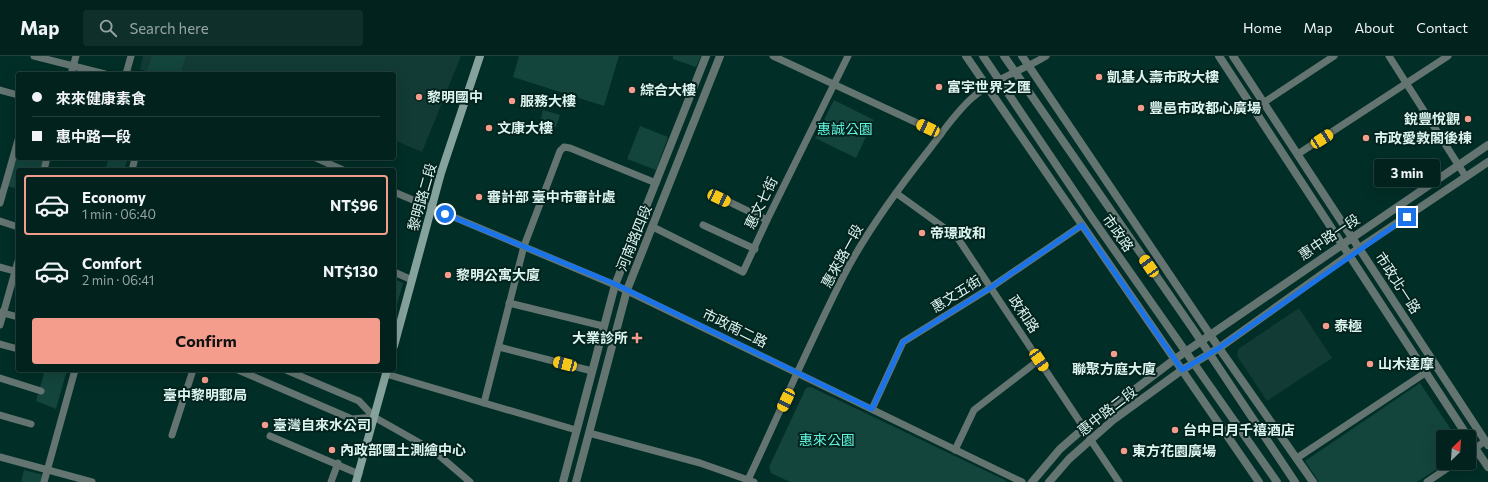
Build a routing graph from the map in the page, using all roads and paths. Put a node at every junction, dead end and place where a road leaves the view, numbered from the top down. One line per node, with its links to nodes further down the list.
1 (34, 56): 19 (street)
2 (76, 56): 19 (street)
3 (131, 56): 23 (street)
4 (480, 56): 47 (main road, 黎明路二段)
5 (706, 56): 42 (street, 河南路四段)
6 (720, 56): 53 (street, 河南路四段)
7 (773, 56): 27 (street)
8 (848, 56): 27 (street, 惠文七街)
9 (966, 56): 28 (street, 市政路)
10 (983, 56): 25 (street, 市政路)
11 (1004, 56): 24 (street, 市政路)
12 (1022, 56): 20 (street, 市政路)
13 (1046, 56): 20 (street, 惠來路一段)
14 (1219, 56): 32 (street, 市政北一路)
15 (1233, 56): 31 (street, 市政北一路)
16 (1334, 56): 31 (street)
17 (1389, 56): 26 (street)
18 (1448, 56): 26 (street)
19 (73, 65): 21 (street); 22 (street)
20 (1029, 67): 24 (street, 惠來路一段); 73 (street, 市政路)
21 (71, 72)
22 (98, 72)
23 (127, 72)
24 (1015, 73): 25 (street, 惠來路一段); 75 (street, 市政路)
25 (1003, 79): 28 (street, 惠來路一段); 80 (street, 市政路)
26 (1406, 84): 36 (street); 39 (street)
27 (834, 85): 33 (street); 48 (street, 惠文七街)
28 (987, 86): 33 (street, 惠來路一段); 51 (street, 市政路)
29 (0, 90): 30 (street)
30 (16, 94)
31 (1264, 103): 32 (street); 36 (street, 市政北一路)
32 (1254, 109): 55 (street, 市政北一路)
33 (941, 134): 44 (street, 惠來路一段)
34 (1488, 145): 39 (street, 惠中路一段)
35 (16, 147): 46 (street)
36 (1298, 154): 54 (street, 市政北一路)
37 (320, 160): 40 (street)
38 (1488, 162): 41 (street, 惠中路一段)
39 (1458, 165): 41 (street); 54 (street, 惠中路一段)
40 (338, 168)
41 (1466, 177): 58 (street, 惠中路一段)
42 (656, 183): 56 (street); 65 (street, 河南路四段)
43 (396, 193): 47 (street, 市政南二路)
44 (896, 193): 66 (street, 政和路); 93 (street, 惠來路一段)
45 (719, 198): 48 (street)
46 (0, 203)
47 (432, 209): 56 (street, 市政南二路); 64 (main road, 黎明路二段)
48 (767, 220): 57 (street, 惠文七街)
49 (0, 221): 52 (street)
50 (703, 225): 57 (street)
51 (1082, 225): 66 (street, 惠文五街); 82 (street, 市政路)
52 (16, 226)
53 (653, 227): 57 (street, 惠文七街); 67 (street, 河南路四段)
54 (1352, 237): 55 (street, 惠中路一段); 58 (street, 市政北一路)
55 (1342, 244): 59 (street, 市政北一路); 73 (street, 惠中路一段)
56 (524, 246): 65 (street, 市政南二路); 68 (street)
57 (754, 249)
58 (1360, 249): 59 (street, 惠中路一段); 110 (street, 市政北一路)
59 (1350, 255): 79 (street, 惠中路一段); 94 (street, 市政北一路)
60 (0, 267): 61 (street)
61 (16, 272)
62 (396, 273): 64 (street)
63 (16, 275): 69 (street)
64 (412, 280): 74 (main road, 黎明路二段)
65 (615, 284): 67 (street, 市政南二路); 72 (street, 河南路四段)
66 (990, 288): 83 (street, 政和路); 99 (street, 惠文五街)
67 (627, 290): 93 (street, 市政南二路); 106 (street, 河南路四段)
68 (509, 303): 72 (street); 77 (street)
69 (2, 312): 70 (street); 71 (street)
70 (16, 316)
71 (0, 325)
72 (603, 326): 86 (street, 河南路四段)
73 (1210, 334): 75 (street, 惠中路一段); 79 (street, 市政路)
74 (396, 337)
75 (1200, 341): 80 (street, 惠中路一段); 81 (street, 市政路)
76 (0, 344): 78 (street)
77 (499, 347): 86 (street); 98 (street)
78 (16, 348)
79 (1219, 348): 81 (street, 惠中路一段); 115 (street, 市政路)
80 (1185, 351): 82 (street, 惠中路二段); 84 (street, 市政路)
81 (1208, 354): 84 (street, 惠中路二段); 135 (street, 市政路)
82 (1174, 359): 85 (street, 市政路); 103 (street, 惠中路二段)
83 (1039, 360): 103 (street, 政和路); 112 (street)
84 (1193, 363): 85 (street, 惠中路二段); 134 (street, 市政路)
85 (1182, 370): 109 (street, 惠中路二段); 133 (street, 市政路)
86 (592, 371): 104 (street, 河南路四段)
87 (74, 372): 118 (street)
88 (192, 372): 107 (street)
89 (243, 372): 96 (street)
90 (259, 372): 96 (street)
91 (291, 372): 101 (street)
92 (387, 372): 98 (street); 101 (main road)
93 (798, 373): 99 (street, 市政南二路); 121 (street, 惠來路一段)
94 (1425, 373): 105 (street, 市政北一路); 115 (street)
95 (0, 378): 97 (street)
96 (257, 378): 101 (street)
97 (41, 391)
98 (484, 403): 104 (street)
99 (872, 409): 112 (street, 市政南二路)
100 (0, 415): 102 (street)
101 (374, 417): 120 (main road); 126 (street)
102 (31, 424)
103 (1084, 428): 130 (street, 惠中路二段)
104 (576, 430): 127 (street, 河南路四段)
105 (1463, 430)
106 (589, 433): 121 (street); 128 (street, 河南路四段)
107 (172, 435)
108 (270, 436): 116 (street)
109 (1090, 439): 131 (street, 惠中路二段); 132 (street)
110 (1487, 443): 111 (street)
111 (1476, 449)
112 (955, 450): 129 (street, 市政南二路)
113 (1476, 455): 117 (street, 市政北一路)
114 (0, 457): 118 (street)
115 (1297, 458): 136 (street, 市政路)
116 (338, 463): 120 (street); 124 (street)
117 (1488, 467)
118 (47, 469): 122 (street); 123 (street)
119 (1445, 470): 137 (street)
120 (359, 474): 125 (main road)
121 (750, 481)
122 (44, 482)
123 (92, 482)
124 (331, 482)
125 (356, 482)
126 (470, 482)
127 (563, 482)
128 (576, 482)
129 (1022, 482)
130 (1032, 482)
131 (1049, 482)
132 (1120, 482)
133 (1259, 482)
134 (1277, 482)
135 (1295, 482)
136 (1313, 482)
137 (1427, 482)

